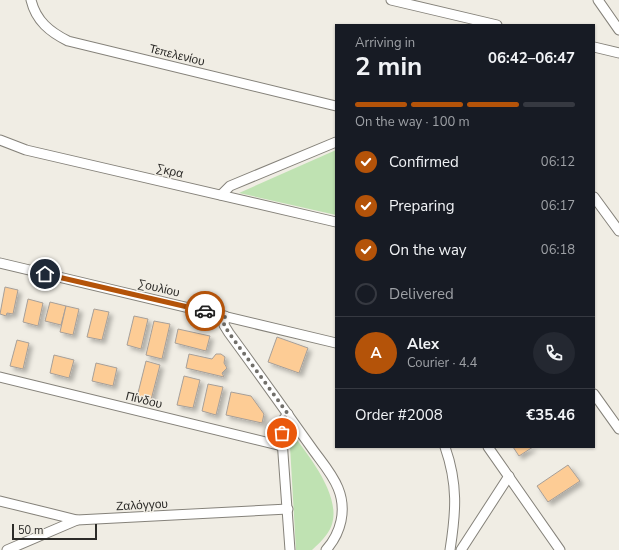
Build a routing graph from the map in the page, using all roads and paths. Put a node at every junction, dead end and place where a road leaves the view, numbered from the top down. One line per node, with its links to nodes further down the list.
1 (31, 0): 9 (street, Τεπελενίου)
2 (391, 0): 4 (street)
3 (598, 0): 6 (street)
4 (472, 22): 5 (street)
5 (488, 24)
6 (619, 30)
7 (595, 47): 8 (street)
8 (619, 53)
9 (335, 106)
10 (0, 140): 12 (street, Σκρα)
11 (335, 142): 12 (street)
12 (220, 195): 14 (street, Σκρα)
13 (595, 198): 15 (street)
14 (335, 223)
15 (619, 231)
16 (0, 263): 17 (street, Σουλίου)
17 (225, 316): 18 (street, Σουλίου); 21 (street)
18 (335, 343)
19 (0, 377): 23 (street, Πίνδου)
20 (595, 395): 22 (street)
21 (288, 414): 23 (street); 32 (street)
22 (619, 429)
23 (282, 446): 28 (street)
24 (445, 448): 33 (street)
25 (489, 448): 26 (street)
26 (509, 476): 34 (street); 35 (street)
27 (0, 501): 29 (street, Ζαλόγγου)
28 (288, 509): 29 (street, Ζαλόγγου); 31 (street)
29 (77, 520): 30 (street)
30 (7, 550)
31 (290, 550)
32 (326, 550)
33 (450, 550)
34 (461, 550)
35 (560, 550)

